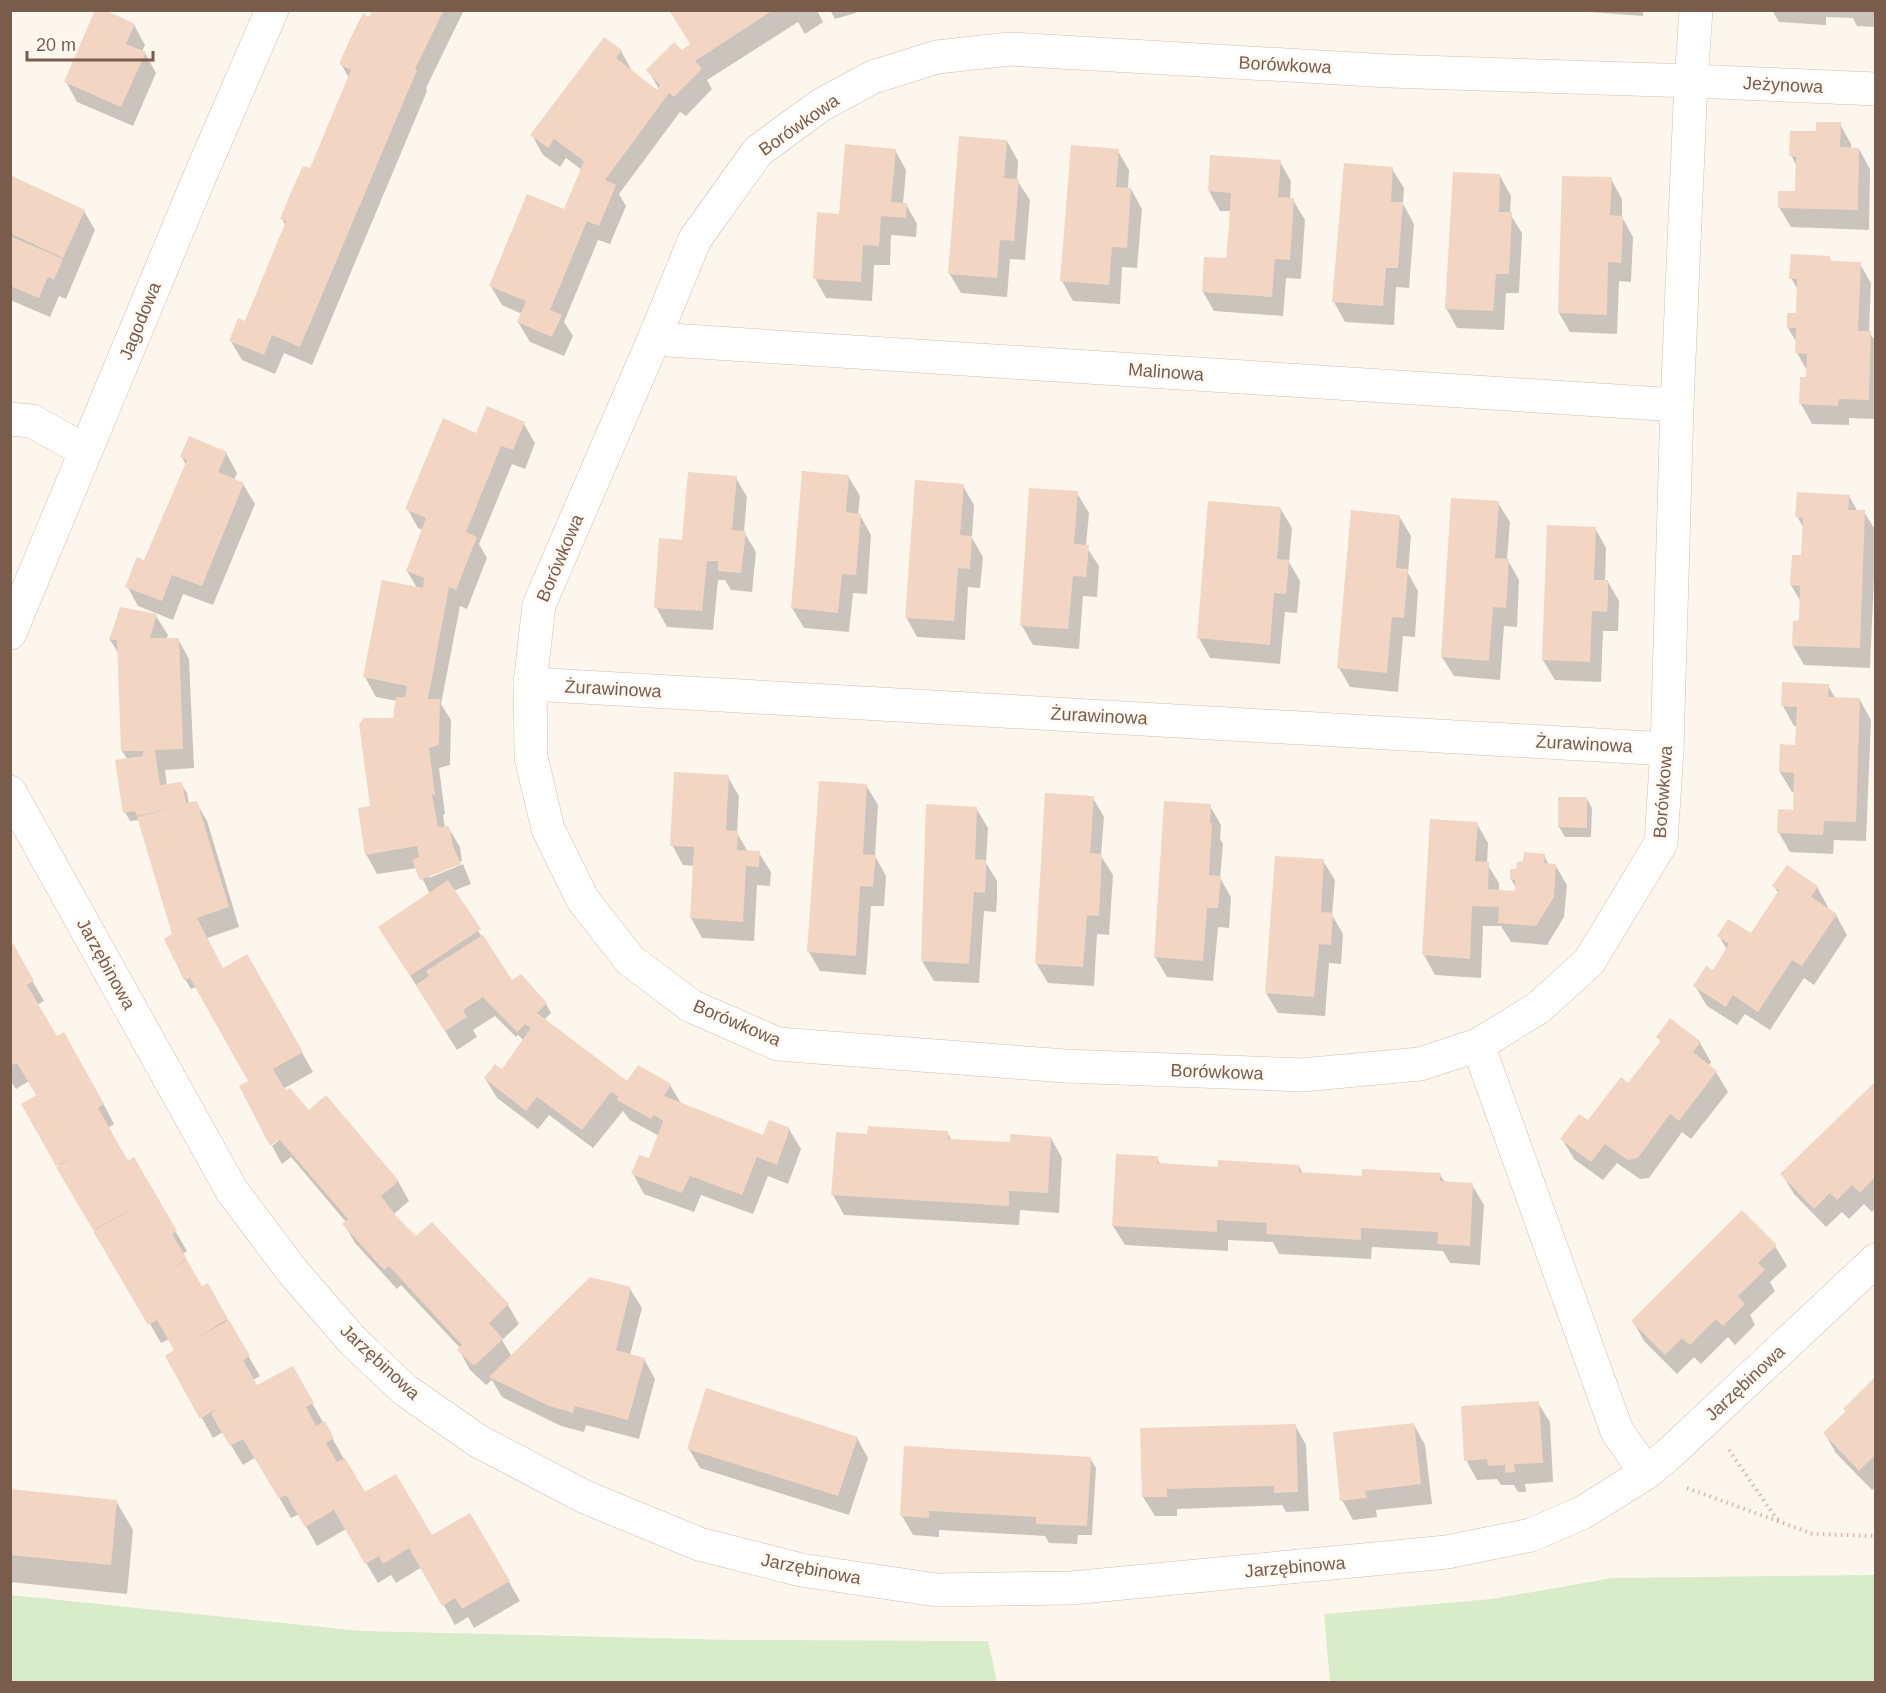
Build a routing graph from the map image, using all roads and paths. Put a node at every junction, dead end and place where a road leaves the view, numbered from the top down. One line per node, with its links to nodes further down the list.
1 (272, 10): 8 (street, Jagodowa)
2 (1696, 10): 3 (street, Borówkowa)
3 (1691, 81): 4 (street, Jeżynowa); 5 (street, Borówkowa); 6 (street, Borówkowa)
4 (1875, 89)
5 (654, 339): 6 (street, Malinowa); 10 (street, Borówkowa)
6 (1677, 405): 11 (street, Borówkowa)
7 (10, 419): 8 (street)
8 (86, 451): 9 (street, Jagodowa)
9 (10, 633)
10 (530, 684): 11 (street, Żurawinowa); 13 (street, Borówkowa)
11 (1667, 749): 13 (street, Borówkowa)
12 (10, 792): 16 (street, Jarzębinowa)
13 (1478, 1045): 16 (street)
14 (1875, 1260): 15 (street, Jarzębinowa)
15 (1711, 1415): 16 (street, Jarzębinowa); 17 (path)
16 (1646, 1473): 17 (path)
17 (1787, 1525): 18 (path)
18 (1875, 1536)

